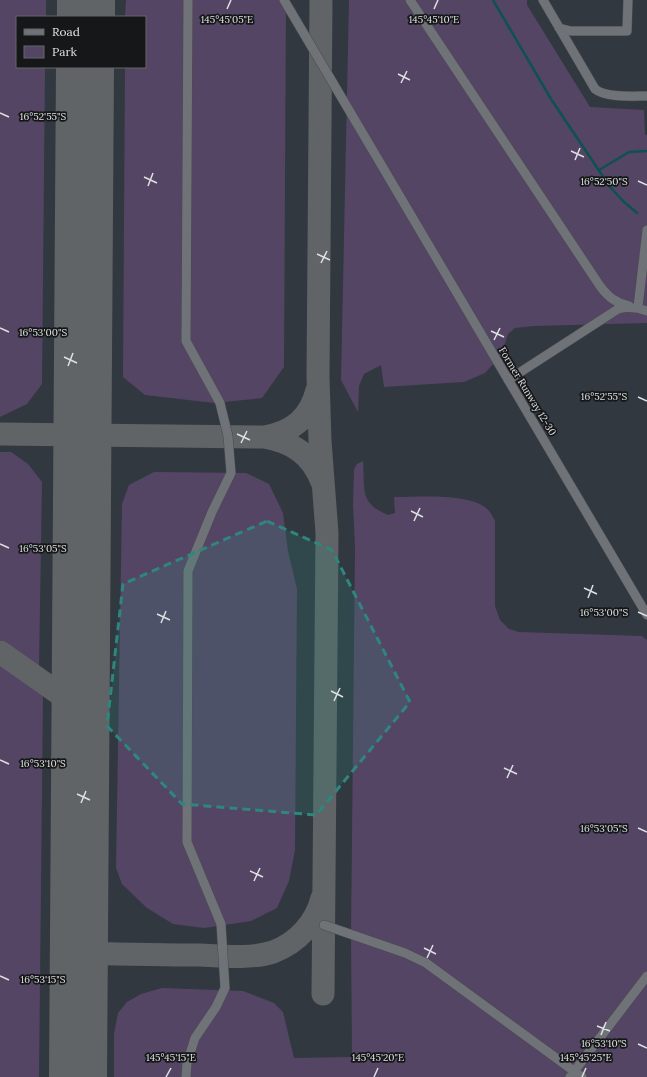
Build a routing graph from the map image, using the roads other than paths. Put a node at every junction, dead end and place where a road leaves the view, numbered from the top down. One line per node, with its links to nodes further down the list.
1 (188, 0): 16 (lane)
2 (284, 0): 11 (lane, Former Runway 12-30)
3 (410, 0): 9 (lane)
4 (543, 0): 6 (lane)
5 (628, 0): 6 (lane)
6 (559, 28): 7 (lane)
7 (647, 96)
8 (647, 230): 9 (lane)
9 (634, 307): 10 (lane); 11 (lane)
10 (647, 311)
11 (508, 380): 12 (lane, Former Runway 12-30)
12 (647, 615)
13 (324, 925): 15 (lane)
14 (647, 976): 15 (lane)
15 (572, 1074): 17 (lane)
16 (186, 1077)
17 (582, 1077)

